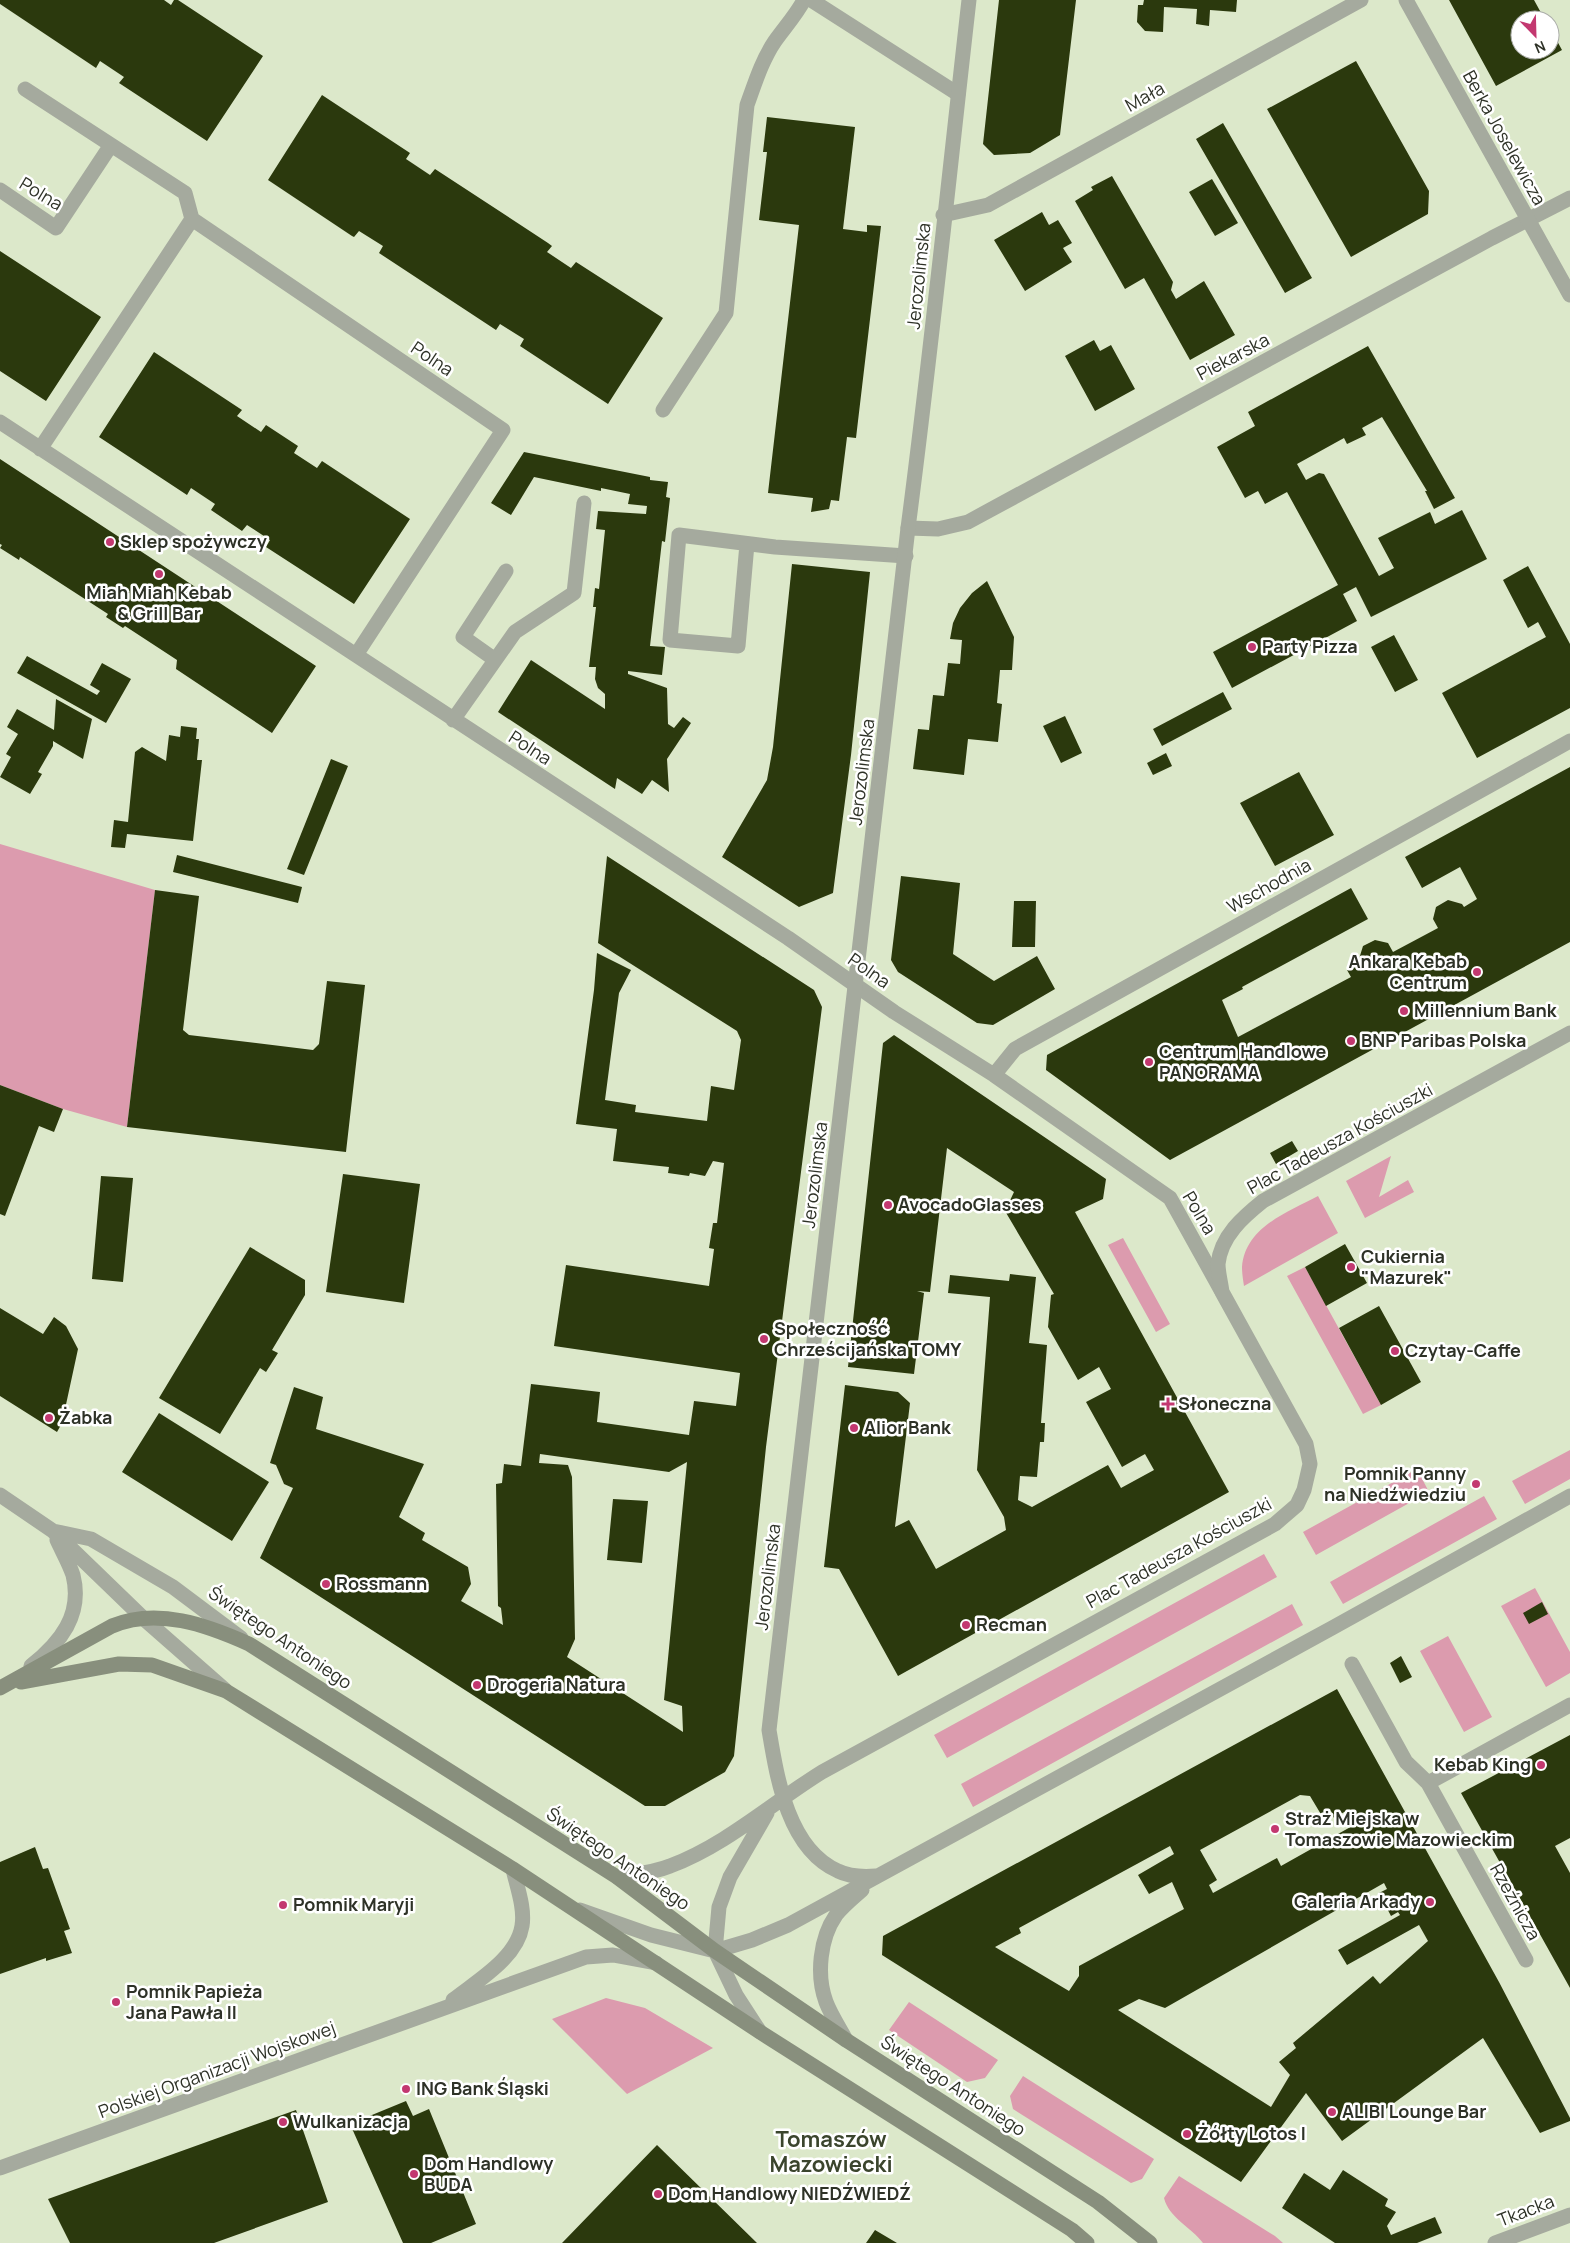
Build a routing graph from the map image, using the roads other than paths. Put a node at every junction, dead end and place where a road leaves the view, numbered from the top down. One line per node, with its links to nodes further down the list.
1 (804, 0): 15 (street)
2 (811, 0): 7 (street)
3 (969, 0): 7 (street, Jerozolimska)
4 (1361, 0): 11 (street, Mała)
5 (1406, 0): 13 (street, Berka Joselewicza)
6 (25, 89): 8 (street)
7 (958, 94): 11 (street, Jerozolimska)
8 (111, 145): 9 (street, Polna); 12 (street)
9 (0, 190)
10 (1570, 198): 13 (street, Piekarska)
11 (944, 215): 19 (street, Jerozolimska)
12 (192, 219): 17 (street); 23 (street, Polna)
13 (1528, 219): 14 (street, Berka Joselewicza); 19 (street, Piekarska)
14 (1570, 295)
15 (663, 410)
16 (0, 422): 17 (street, Polna)
17 (40, 449): 23 (street, Polna)
18 (584, 503): 24 (street)
19 (908, 528): 21 (street, Jerozolimska)
20 (747, 544): 20 (street); 21 (street)
21 (906, 556): 27 (street, Jerozolimska)
22 (506, 571): 24 (street)
23 (356, 656): 25 (street, Polna)
24 (494, 659): 25 (street)
25 (453, 720): 27 (street, Polna)
26 (1570, 741): 29 (street, Wschodnia)
27 (856, 984): 29 (street, Polna); 41 (street, Jerozolimska)
28 (1570, 1033): 30 (street, Plac Tadeusza Kościuszki)
29 (994, 1075): 30 (street, Polna)
30 (1222, 1292): 41 (street, Plac Tadeusza Kościuszki)
31 (0, 1495): 33 (street, Świętego Antoniego)
32 (1570, 1496): 44 (street)
33 (53, 1531): 34 (street, Świętego Antoniego); 35 (street, Świętego Antoniego); 37 (street)
34 (143, 1618): 35 (main road); 37 (main road); 38 (street, Świętego Antoniego)
35 (249, 1644): 45 (main road, Świętego Antoniego)
36 (1352, 1664): 40 (street, Rzeźnicza)
37 (4, 1686): 38 (main road)
38 (226, 1691): 43 (main road, Świętego Antoniego)
39 (1570, 1705): 40 (street)
40 (1428, 1783): 48 (street, Rzeźnicza)
41 (784, 1796): 42 (street, Plac Tadeusza Kościuszki); 44 (street)
42 (769, 1810): 45 (street, Plac Tadeusza Kościuszki); 47 (street, Plac Tadeusza Kościuszki)
43 (513, 1869): 46 (main road, Świętego Antoniego); 50 (street, Polskiej Organizacji Wojskowej)
44 (876, 1876): 47 (street); 52 (street)
45 (617, 1877): 47 (main road, Świętego Antoniego)
46 (570, 1907): 47 (street); 49 (main road, Świętego Antoniego)
47 (715, 1951): 51 (street); 52 (main road, Świętego Antoniego)
48 (1526, 1960)
49 (659, 1964): 50 (street, Polskiej Organizacji Wojskowej); 51 (main road, Świętego Antoniego)
50 (446, 2006): 53 (street, Polskiej Organizacji Wojskowej)
51 (760, 2032): 55 (main road, Świętego Antoniego)
52 (846, 2040): 56 (main road, Świętego Antoniego)
53 (0, 2168)
54 (1570, 2215): 57 (street, Tkacka)
55 (1087, 2243)
56 (1150, 2243)
57 (1496, 2243)

